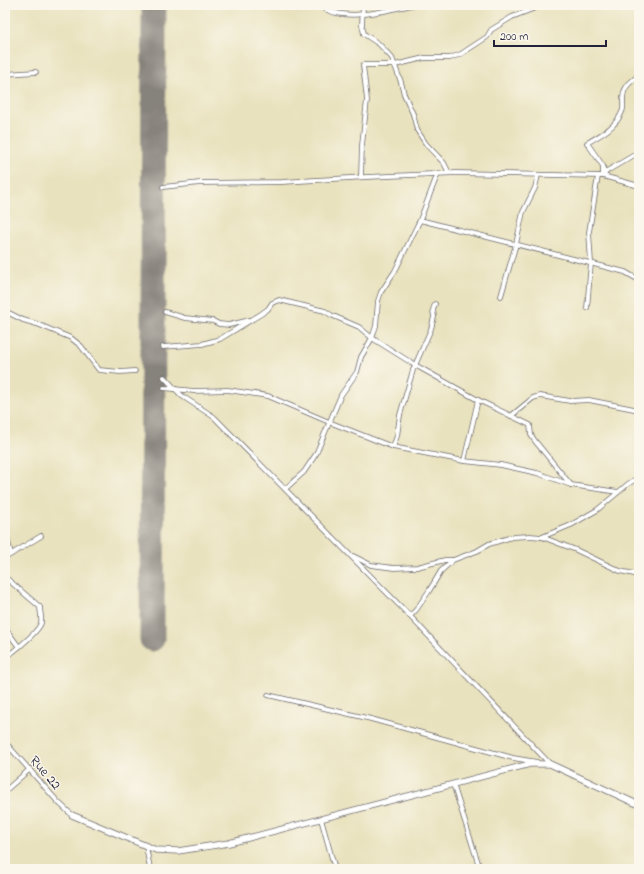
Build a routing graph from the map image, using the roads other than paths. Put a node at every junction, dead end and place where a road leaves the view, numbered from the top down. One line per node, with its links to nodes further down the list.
1 (320, 5): 5 (street)
2 (363, 5): 5 (street)
3 (412, 5): 5 (street)
4 (544, 5): 6 (street)
5 (363, 15): 6 (street)
6 (395, 65): 12 (street); 15 (street)
7 (36, 72): 8 (street)
8 (5, 74)
9 (639, 74): 14 (street)
10 (639, 155): 14 (street)
11 (438, 173): 12 (street); 15 (street); 18 (street)
12 (449, 173): 13 (street)
13 (538, 174): 14 (street); 19 (street)
14 (601, 176): 16 (street); 20 (street)
15 (361, 177): 17 (street)
16 (639, 186)
17 (163, 187)
18 (420, 220): 19 (street); 28 (street)
19 (516, 244): 20 (street); 22 (street)
20 (591, 263): 21 (street); 24 (street)
21 (639, 280)
22 (501, 296)
23 (435, 304): 30 (street)
24 (587, 308)
25 (5, 311): 31 (street)
26 (165, 312): 27 (street)
27 (252, 320): 28 (street); 29 (street)
28 (372, 338): 30 (street); 38 (street)
29 (164, 346)
30 (415, 366): 35 (street); 39 (street)
31 (135, 371)
32 (164, 377): 34 (street)
33 (164, 388): 34 (street)
34 (174, 388): 38 (street); 43 (street)
35 (478, 400): 37 (street); 40 (street)
36 (639, 410): 37 (street)
37 (511, 416): 42 (street)
38 (329, 422): 39 (street); 43 (street)
39 (393, 447): 40 (street)
40 (464, 461): 42 (street)
41 (639, 476): 44 (street)
42 (571, 485): 44 (street)
43 (285, 489): 49 (street)
44 (618, 492): 47 (street)
45 (5, 530): 48 (street)
46 (41, 536): 48 (street)
47 (542, 537): 51 (street); 52 (street)
48 (11, 554): 50 (street)
49 (349, 554): 51 (street); 54 (street)
50 (5, 558)
51 (453, 560): 54 (street)
52 (639, 575)
53 (5, 576): 56 (street)
54 (410, 616): 60 (street)
55 (5, 628): 56 (street)
56 (19, 647): 57 (street)
57 (5, 658)
58 (268, 695): 60 (street)
59 (5, 742): 61 (street, Rue 22)
60 (550, 764): 62 (street); 64 (street)
61 (30, 769): 63 (street); 65 (street, Rue 22)
62 (453, 784): 66 (street); 72 (street)
63 (5, 791)
64 (639, 805)
65 (72, 815): 67 (street)
66 (321, 819): 67 (street); 71 (street)
67 (146, 846): 70 (street)
68 (5, 864): 69 (street)
69 (10, 869)
70 (150, 869)
71 (336, 869)
72 (480, 869)

